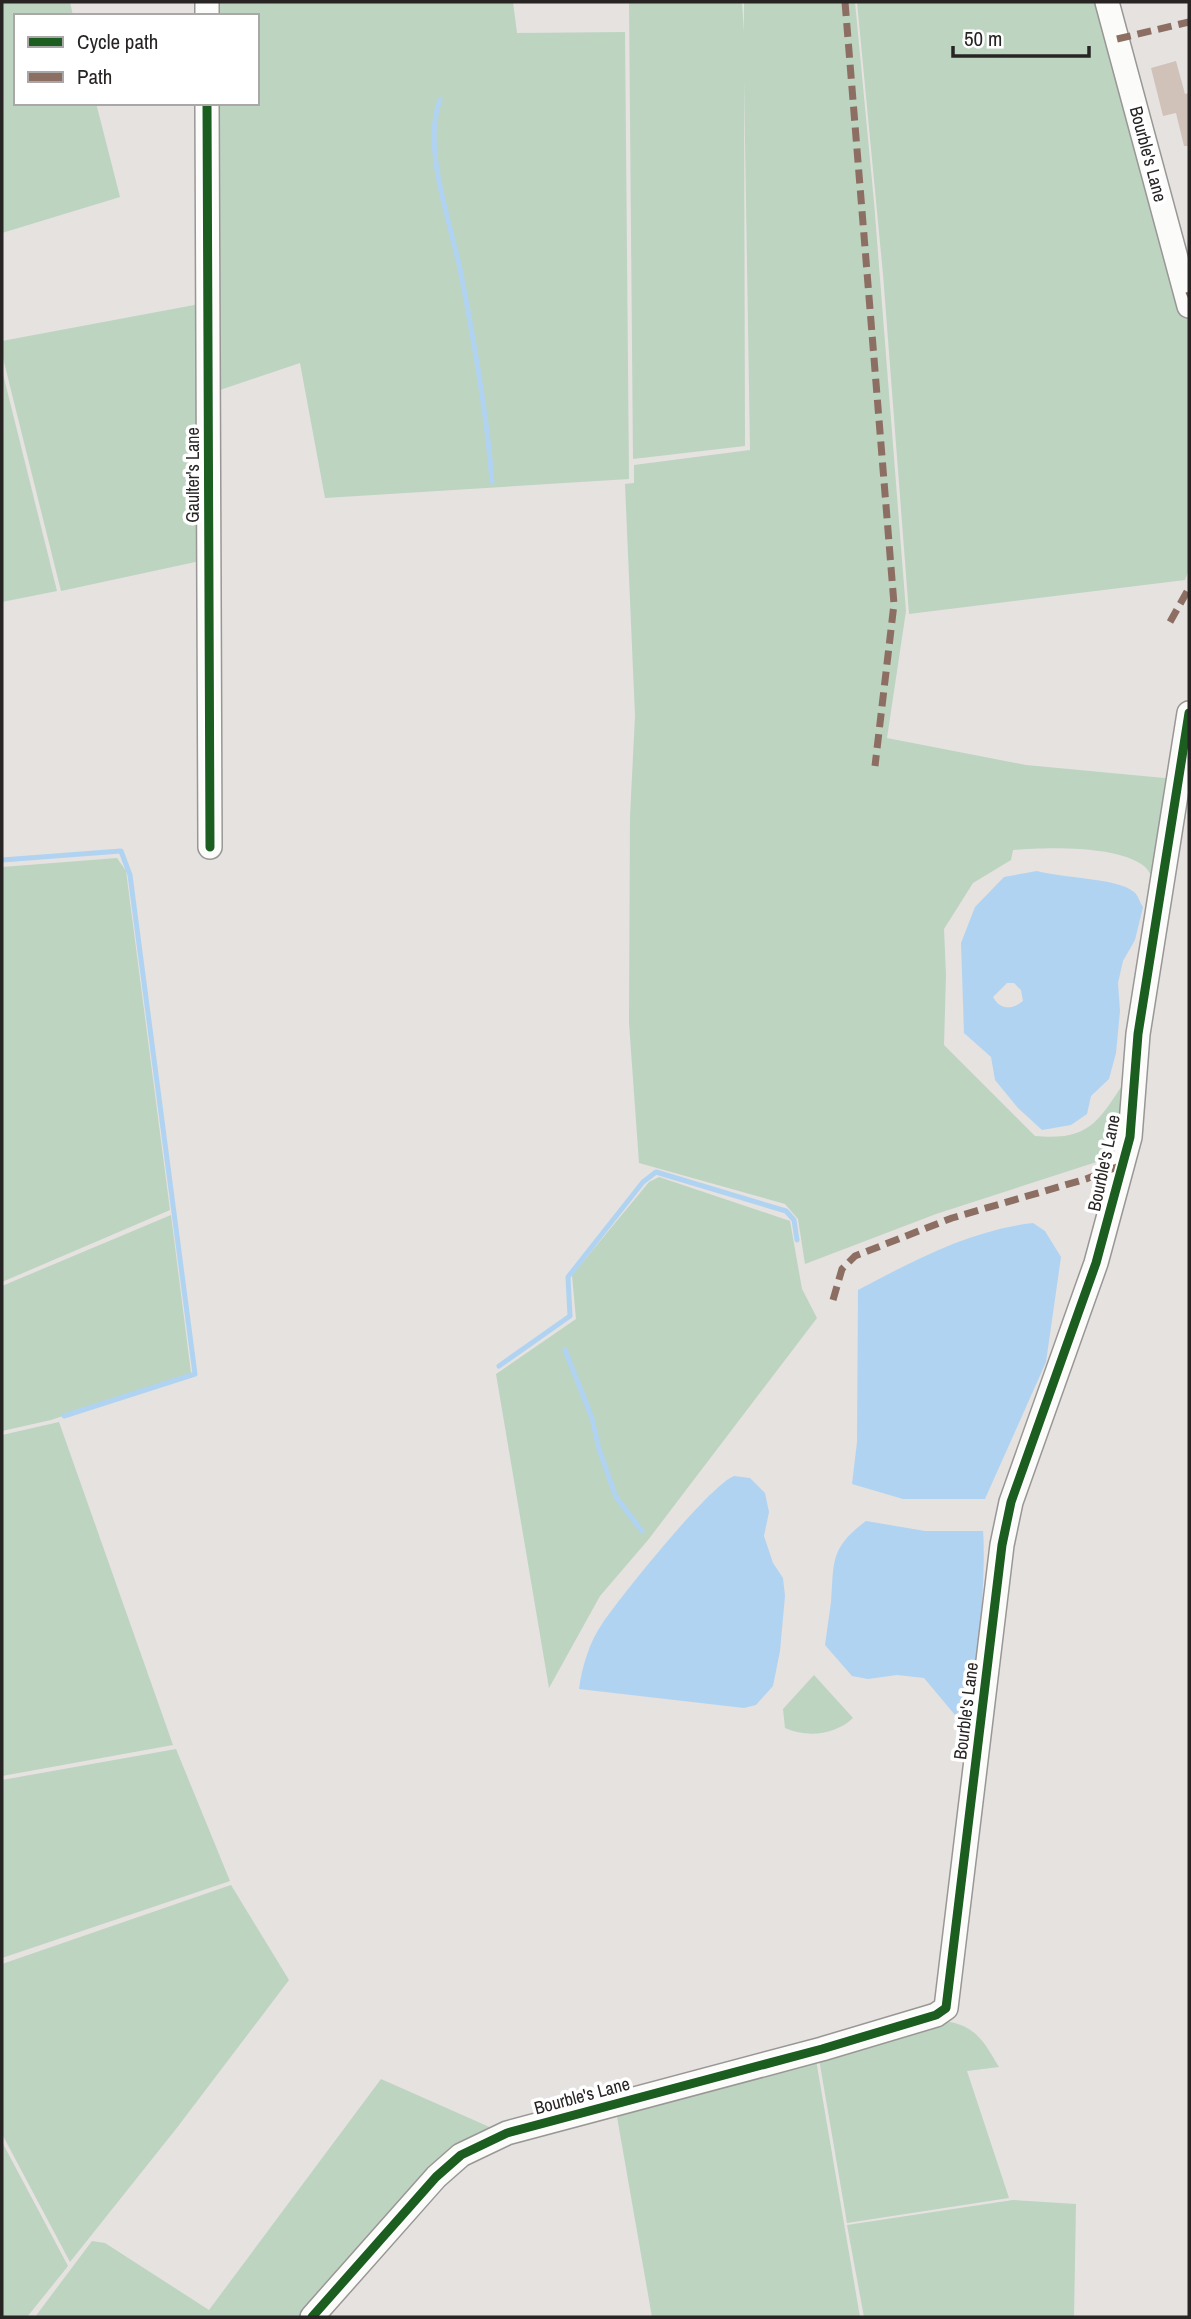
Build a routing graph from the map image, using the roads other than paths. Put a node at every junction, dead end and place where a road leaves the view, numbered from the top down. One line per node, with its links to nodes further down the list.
1 (1107, 2): 3 (street, Bourble's Lane)
2 (207, 105): 5 (street, Gaulter's Lane)
3 (1189, 306)
4 (1189, 713): 6 (street, Bourble's Lane)
5 (210, 847)
6 (312, 2317)

